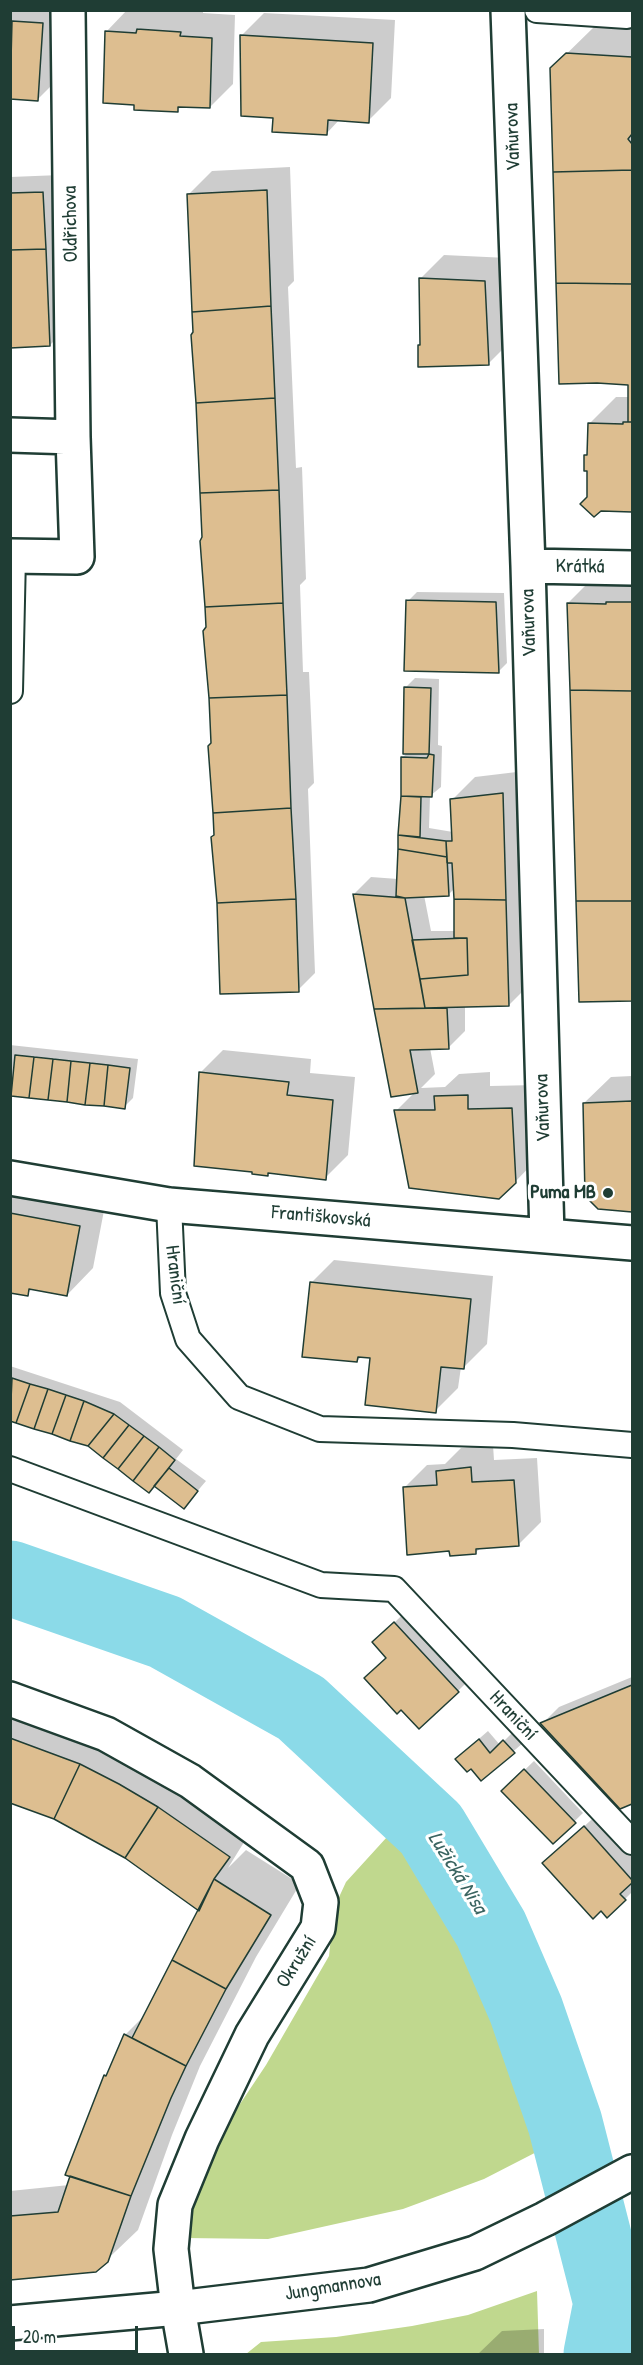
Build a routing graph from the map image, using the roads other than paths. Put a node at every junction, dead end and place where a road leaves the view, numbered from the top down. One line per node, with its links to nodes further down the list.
1 (68, 10): 6 (street, Oldřichova)
2 (508, 10): 8 (street, Vaňurova)
3 (537, 10): 4 (lane)
4 (627, 16)
5 (10, 435): 6 (street)
6 (73, 437): 7 (street, Oldřichova)
7 (12, 556): 10 (lane)
8 (528, 566): 9 (street, Krátká); 13 (street, Vaňurova)
9 (633, 568)
10 (10, 691)
11 (10, 1178): 12 (street, Františkovská)
12 (169, 1205): 13 (street, Františkovská); 15 (lane, Hraniční)
13 (547, 1235): 14 (street, Františkovská)
14 (633, 1243)
15 (633, 1445)
16 (10, 1469): 18 (lane, Hraniční)
17 (10, 1700): 20 (street, Okružní)
18 (633, 1842)
19 (633, 2172): 20 (street, Jungmannova)
20 (178, 2308): 21 (street, Jungmannova); 22 (street, Okružní)
21 (10, 2323)
22 (186, 2355)

